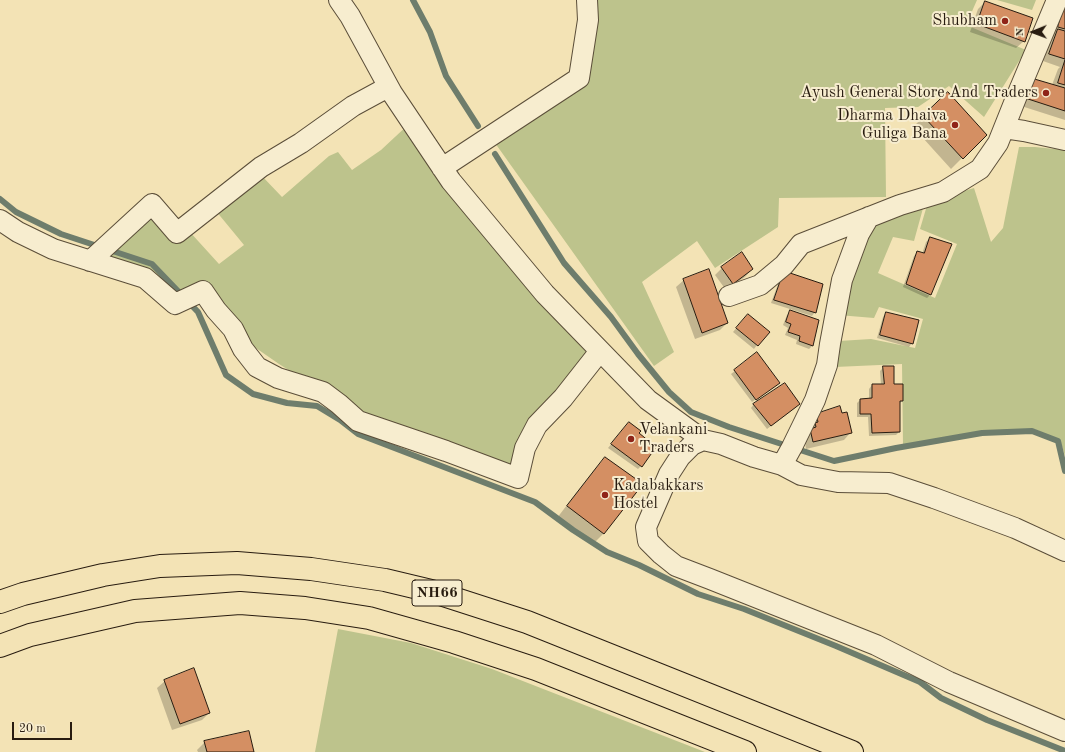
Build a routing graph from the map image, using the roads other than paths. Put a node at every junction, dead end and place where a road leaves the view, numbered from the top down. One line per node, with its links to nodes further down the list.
1 (340, 0): 4 (street)
2 (587, 0): 7 (street)
3 (1057, 0): 5 (street)
4 (388, 87): 7 (street); 10 (street)
5 (1004, 128): 6 (street); 8 (street)
6 (1065, 140)
7 (442, 168): 12 (street)
8 (869, 217): 11 (street); 14 (street)
9 (0, 220): 10 (street)
10 (93, 258): 12 (street)
11 (729, 296)
12 (600, 351): 13 (street)
13 (703, 440): 14 (street); 18 (street)
14 (782, 465): 15 (street)
15 (1065, 552)
16 (0, 602): 20 (highway, NH66)
17 (0, 646): 19 (highway, NH66)
18 (1065, 731)
19 (745, 752)
20 (852, 752)

